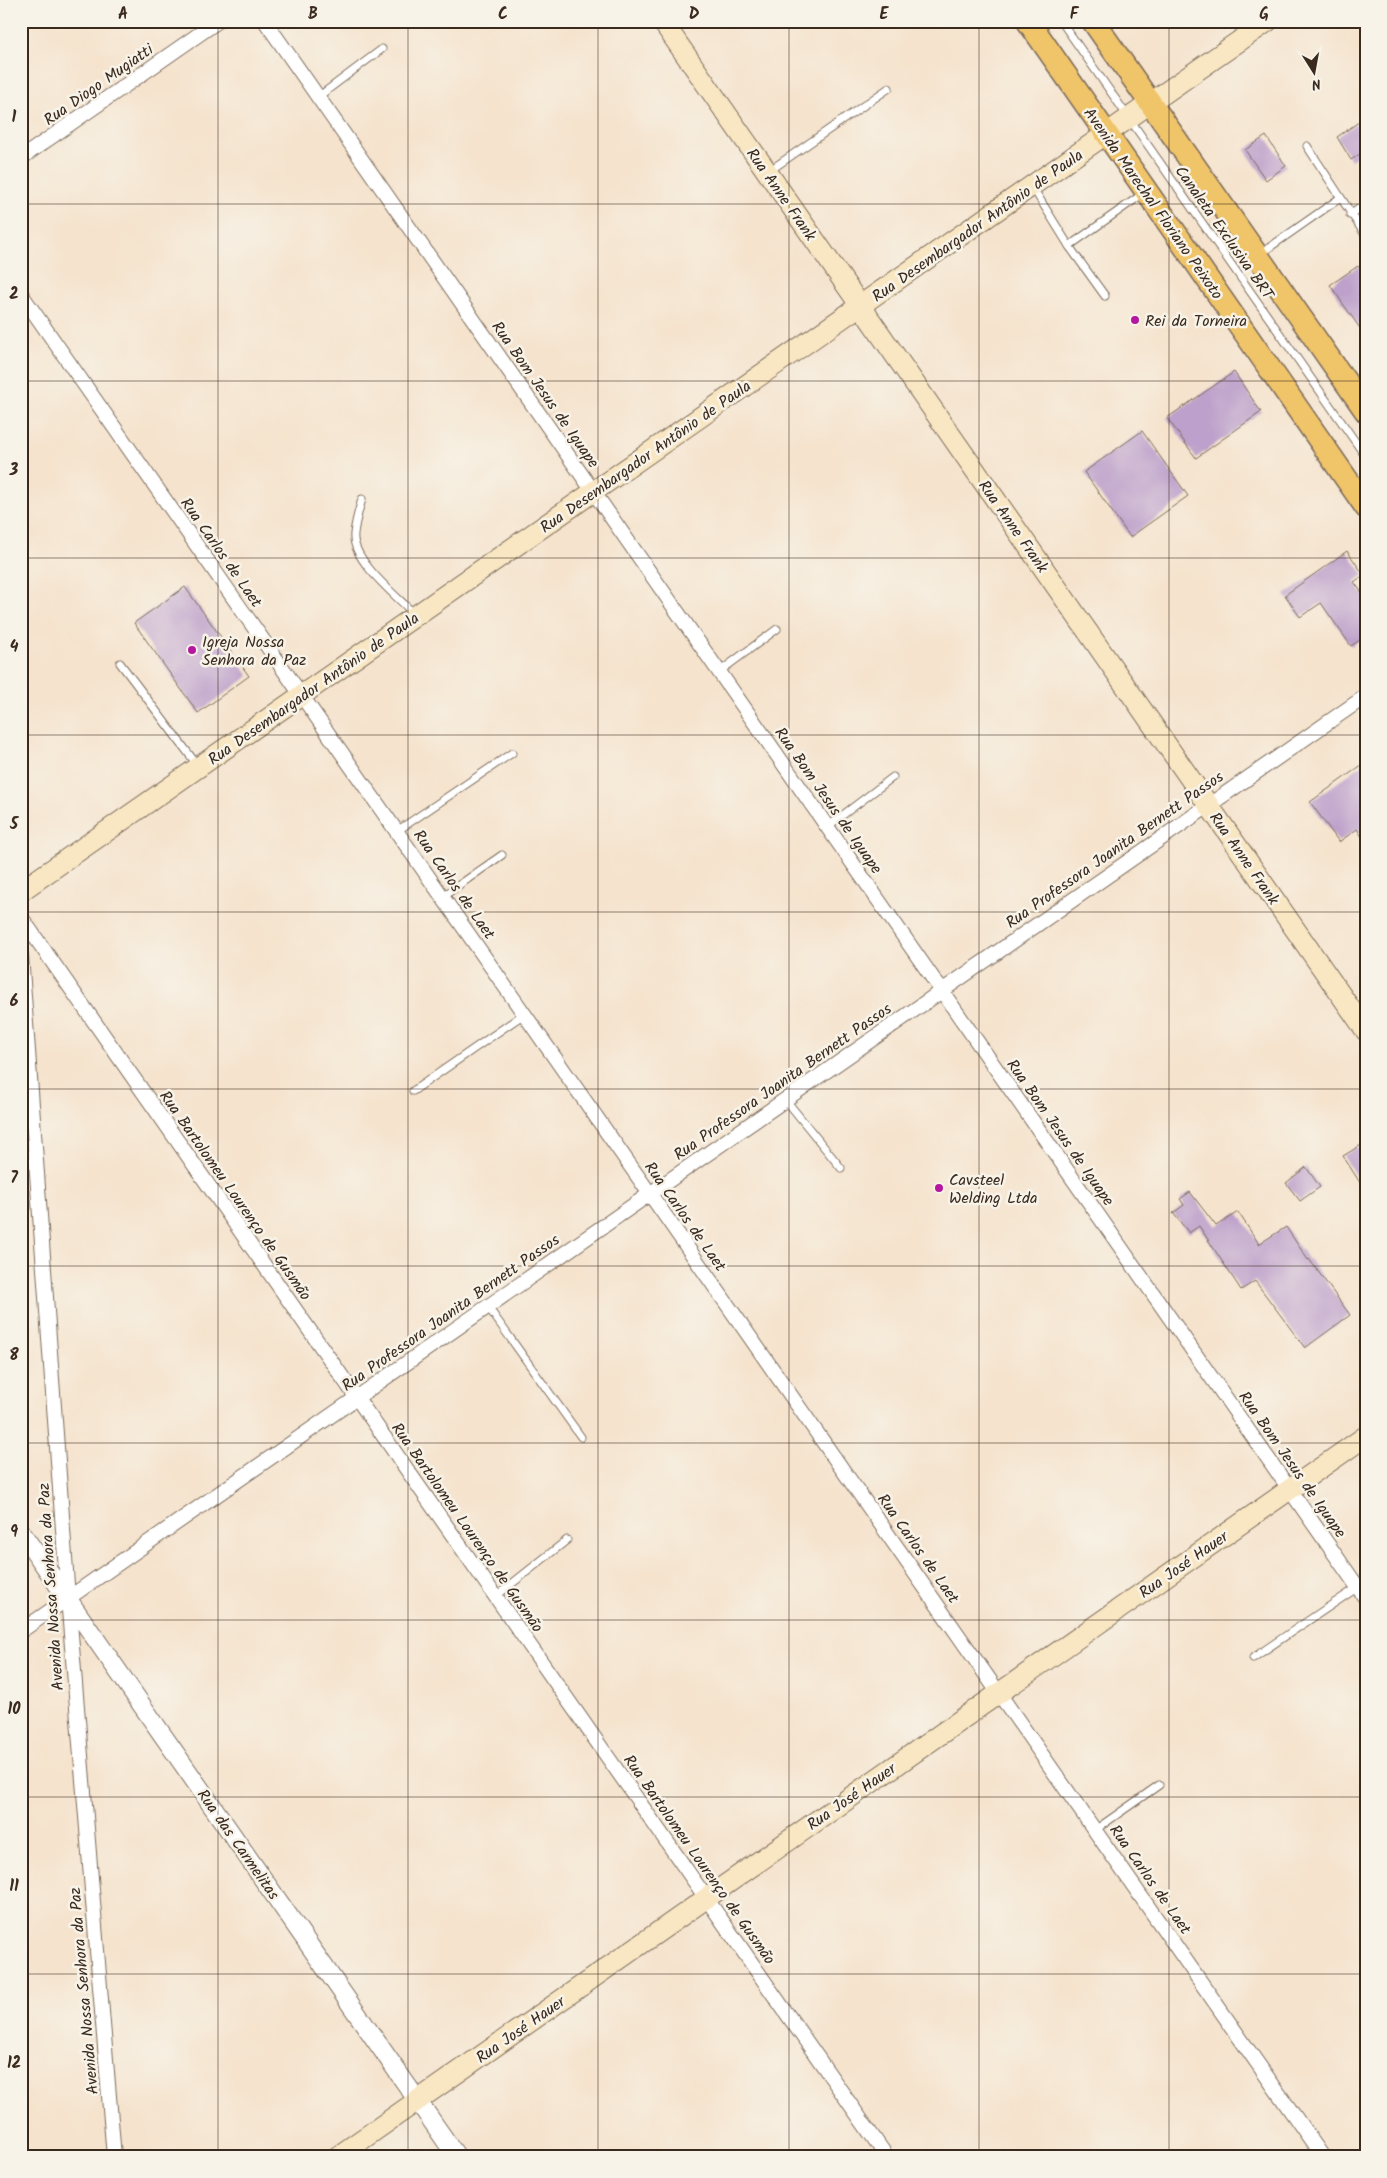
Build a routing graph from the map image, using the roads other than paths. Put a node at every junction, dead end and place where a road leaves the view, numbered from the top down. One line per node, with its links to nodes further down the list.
1 (218, 21): 15 (street, Rua Diogo Mugiatti)
2 (265, 21): 10 (street, Rua Bom Jesus de Iguape)
3 (662, 21): 16 (main road, Rua Anne Frank)
4 (1028, 21): 13 (main road, Avenida Marechal Floriano Peixoto)
5 (1061, 21): 12 (lane, Canaleta Exclusiva BRT)
6 (1093, 21): 11 (main road)
7 (1268, 21): 11 (main road, Rua Desembargador Antônio de Paula)
8 (382, 48): 10 (lane)
9 (890, 88): 16 (lane)
10 (318, 97): 30 (street, Rua Bom Jesus de Iguape)
11 (1151, 103): 12 (main road, Rua Desembargador Antônio de Paula); 24 (main road)
12 (1129, 119): 13 (main road, Rua Desembargador Antônio de Paula); 29 (lane, Canaleta Exclusiva BRT)
13 (1106, 134): 17 (main road, Rua Desembargador Antônio de Paula); 18 (main road, Avenida Marechal Floriano Peixoto)
14 (1307, 146): 19 (lane)
15 (21, 158)
16 (767, 172): 27 (main road, Rua Anne Frank)
17 (1032, 186): 23 (lane); 27 (main road, Rua Desembargador Antônio de Paula)
18 (1146, 191): 23 (lane); 32 (main road, Avenida Marechal Floriano Peixoto)
19 (1340, 198): 21 (lane); 24 (lane)
20 (1366, 204): 21 (lane)
21 (1350, 214): 22 (lane)
22 (1366, 236)
23 (1069, 246): 26 (lane)
24 (1257, 255): 28 (main road)
25 (21, 294): 37 (street, Rua Carlos de Laet)
26 (1105, 296)
27 (860, 306): 30 (main road, Rua Desembargador Antônio de Paula); 42 (main road, Rua Anne Frank)
28 (1366, 411)
29 (1366, 457)
30 (593, 492): 33 (main road, Rua Desembargador Antônio de Paula); 36 (street, Rua Bom Jesus de Iguape)
31 (362, 499): 33 (lane)
32 (1366, 507)
33 (416, 616): 37 (main road, Rua Desembargador Antônio de Paula)
34 (777, 629): 36 (lane)
35 (120, 663): 40 (lane)
36 (718, 672): 43 (street, Rua Bom Jesus de Iguape)
37 (302, 696): 40 (main road, Rua Desembargador Antônio de Paula); 44 (street, Rua Carlos de Laet)
38 (1366, 696): 42 (street, Rua Professora Joanita Bernett Passos)
39 (512, 753): 44 (lane)
40 (199, 768): 46 (main road, Rua Desembargador Antônio de Paula)
41 (893, 777): 43 (lane)
42 (1208, 805): 50 (street, Rua Professora Joanita Bernett Passos); 52 (main road, Rua Anne Frank)
43 (827, 827): 50 (street, Rua Bom Jesus de Iguape)
44 (397, 831): 47 (street, Rua Carlos de Laet)
45 (502, 854): 47 (lane)
46 (21, 891)
47 (442, 897): 51 (street, Rua Carlos de Laet)
48 (21, 917): 58 (street, Rua Bartolomeu Lourenço de Gusmão)
49 (21, 955): 66 (street, Avenida Nossa Senhora da Paz)
50 (941, 991): 54 (street, Rua Professora Joanita Bernett Passos); 61 (street, Rua Bom Jesus de Iguape)
51 (524, 1014): 53 (lane); 56 (street, Rua Carlos de Laet)
52 (1365, 1030)
53 (412, 1091)
54 (786, 1099): 55 (lane); 56 (street, Rua Professora Joanita Bernett Passos)
55 (840, 1168)
56 (650, 1194): 57 (street, Rua Professora Joanita Bernett Passos); 70 (street, Rua Carlos de Laet)
57 (488, 1307): 58 (street, Rua Professora Joanita Bernett Passos); 60 (lane)
58 (357, 1398): 65 (street, Rua Bartolomeu Lourenço de Gusmão); 66 (street, Rua Professora Joanita Bernett Passos)
59 (1366, 1436): 61 (main road, Rua José Hauer)
60 (580, 1437)
61 (1290, 1490): 64 (street, Rua Bom Jesus de Iguape); 70 (main road, Rua José Hauer)
62 (21, 1532): 66 (street, Rua das Carmelitas)
63 (567, 1540): 65 (lane)
64 (1358, 1587): 67 (street, Rua Bom Jesus de Iguape); 69 (lane)
65 (495, 1597): 73 (street, Rua Bartolomeu Lourenço de Gusmão)
66 (68, 1598): 68 (street, Rua Professora Joanita Bernett Passos); 74 (street, Rua das Carmelitas); 75 (street, Avenida Nossa Senhora da Paz)
67 (1366, 1599)
68 (21, 1631)
69 (1252, 1658)
70 (999, 1693): 72 (street, Rua Carlos de Laet); 73 (main road, Rua José Hauer)
71 (1159, 1785): 72 (lane)
72 (1095, 1830): 79 (street, Rua Carlos de Laet)
73 (706, 1898): 74 (main road, Rua José Hauer); 78 (street, Rua Bartolomeu Lourenço de Gusmão)
74 (418, 2100): 76 (main road, Rua José Hauer); 77 (street, Rua das Carmelitas)
75 (114, 2157)
76 (337, 2157)
77 (457, 2157)
78 (886, 2157)
79 (1323, 2157)

